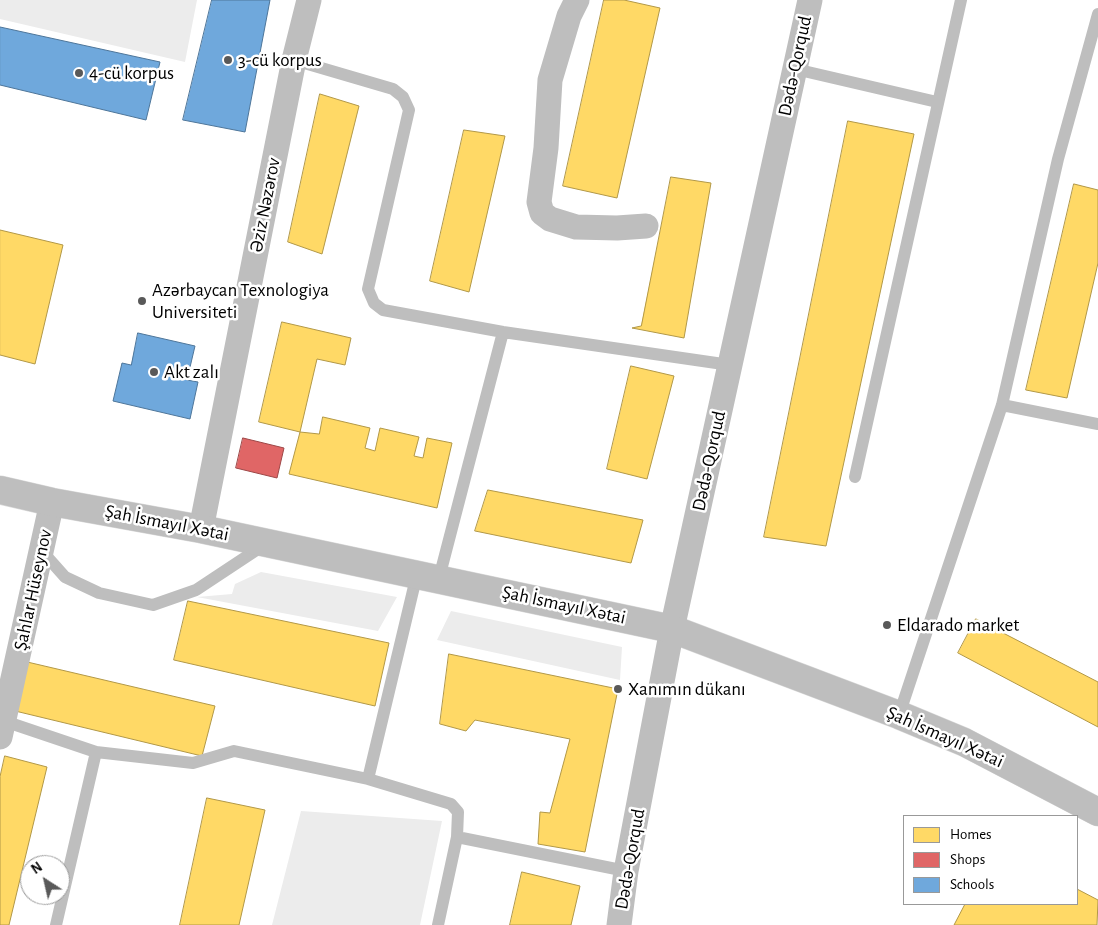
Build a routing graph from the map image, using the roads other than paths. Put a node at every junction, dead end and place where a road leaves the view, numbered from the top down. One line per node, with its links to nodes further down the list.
1 (309, 0): 6 (street, Əziz Nəzərov)
2 (577, 0): 9 (street)
3 (810, 0): 7 (street, Dədə-Qorqud)
4 (961, 0): 8 (lane)
5 (1098, 14): 12 (lane)
6 (294, 60): 10 (lane); 17 (street, Əziz Nəzərov)
7 (794, 69): 8 (lane); 11 (street, Dədə-Qorqud)
8 (937, 102): 14 (lane)
9 (646, 226)
10 (503, 332): 11 (lane); 20 (lane)
11 (730, 365): 21 (street, Dədə-Qorqud)
12 (1002, 406): 13 (lane); 22 (lane)
13 (1098, 424)
14 (855, 477)
15 (0, 490): 16 (main road, Şah İsmayıl Xətai)
16 (52, 502): 17 (main road, Şah İsmayıl Xətai); 19 (street, Şahlar Hüseynov)
17 (201, 529): 18 (main road, Şah İsmayıl Xətai)
18 (268, 543): 19 (lane); 20 (main road, Şah İsmayıl Xətai)
19 (41, 550): 23 (street, Şahlar Hüseynov)
20 (428, 576): 21 (main road, Şah İsmayıl Xətai); 25 (lane)
21 (672, 629): 22 (main road, Şah İsmayıl Xətai); 28 (street, Dədə-Qorqud)
22 (899, 715): 26 (main road, Şah İsmayıl Xətai)
23 (2, 729): 24 (lane)
24 (96, 752): 25 (lane); 29 (lane)
25 (368, 779): 27 (lane)
26 (1098, 812)
27 (458, 837): 28 (lane); 30 (lane)
28 (626, 871): 31 (street, Dədə-Qorqud)
29 (56, 925)
30 (438, 925)
31 (619, 925)

